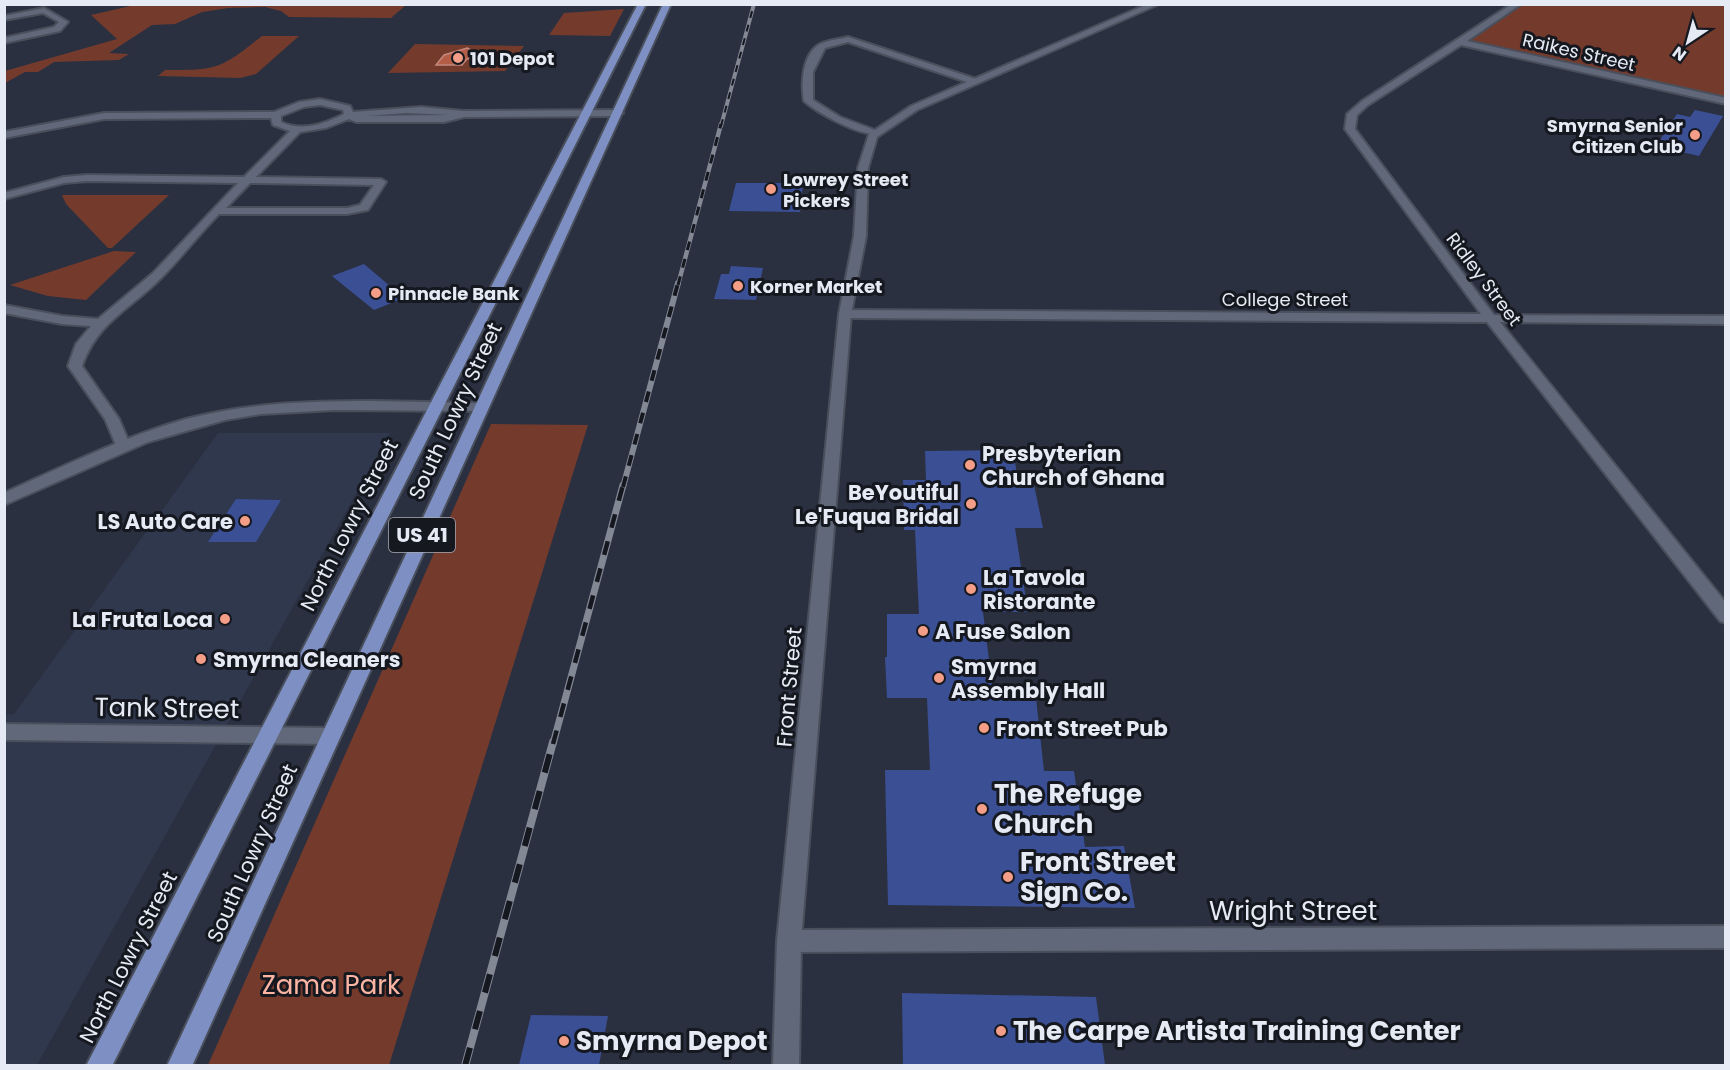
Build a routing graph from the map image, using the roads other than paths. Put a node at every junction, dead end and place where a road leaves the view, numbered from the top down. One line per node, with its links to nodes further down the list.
1 (642, 4): 10 (main road, North Lowry Street / US 41)
2 (667, 4): 11 (main road, South Lowry Street / US 41)
3 (1156, 4): 8 (street)
4 (1518, 4): 7 (street, Ridley Street)
5 (4, 18): 6 (street)
6 (4, 41)
7 (1461, 42): 9 (street, Raikes Street); 22 (street, Ridley Street)
8 (976, 82): 15 (street); 15 (street)
9 (1725, 101)
10 (586, 113): 11 (street); 13 (street); 26 (main road, North Lowry Street / US 41)
11 (618, 113): 25 (main road, South Lowry Street / US 41)
12 (276, 115): 13 (street); 14 (street); 16 (street)
13 (350, 115): 14 (street)
14 (297, 130): 17 (street)
15 (875, 132): 21 (street, Front Street)
16 (4, 135)
17 (246, 179): 18 (street); 19 (street); 19 (street)
18 (4, 196)
19 (215, 211): 24 (street)
20 (4, 309): 24 (street)
21 (845, 314): 22 (street, College Street); 34 (street, Front Street)
22 (1491, 319): 23 (street, College Street); 29 (street, Ridley Street)
23 (1725, 320)
24 (100, 323): 27 (street)
25 (481, 406): 26 (street); 32 (main road, South Lowry Street / US 41)
26 (436, 407): 27 (street); 31 (main road, North Lowry Street / US 41)
27 (123, 447): 28 (street)
28 (4, 500)
29 (1725, 616)
30 (4, 732): 31 (street, Tank Street)
31 (266, 736): 32 (street, Tank Street); 35 (main road, North Lowry Street / US 41)
32 (329, 736): 36 (main road, South Lowry Street / US 41)
33 (1725, 937): 34 (street, Wright Street)
34 (789, 941): 37 (street, Front Street)
35 (98, 1065)
36 (179, 1065)
37 (786, 1065)

